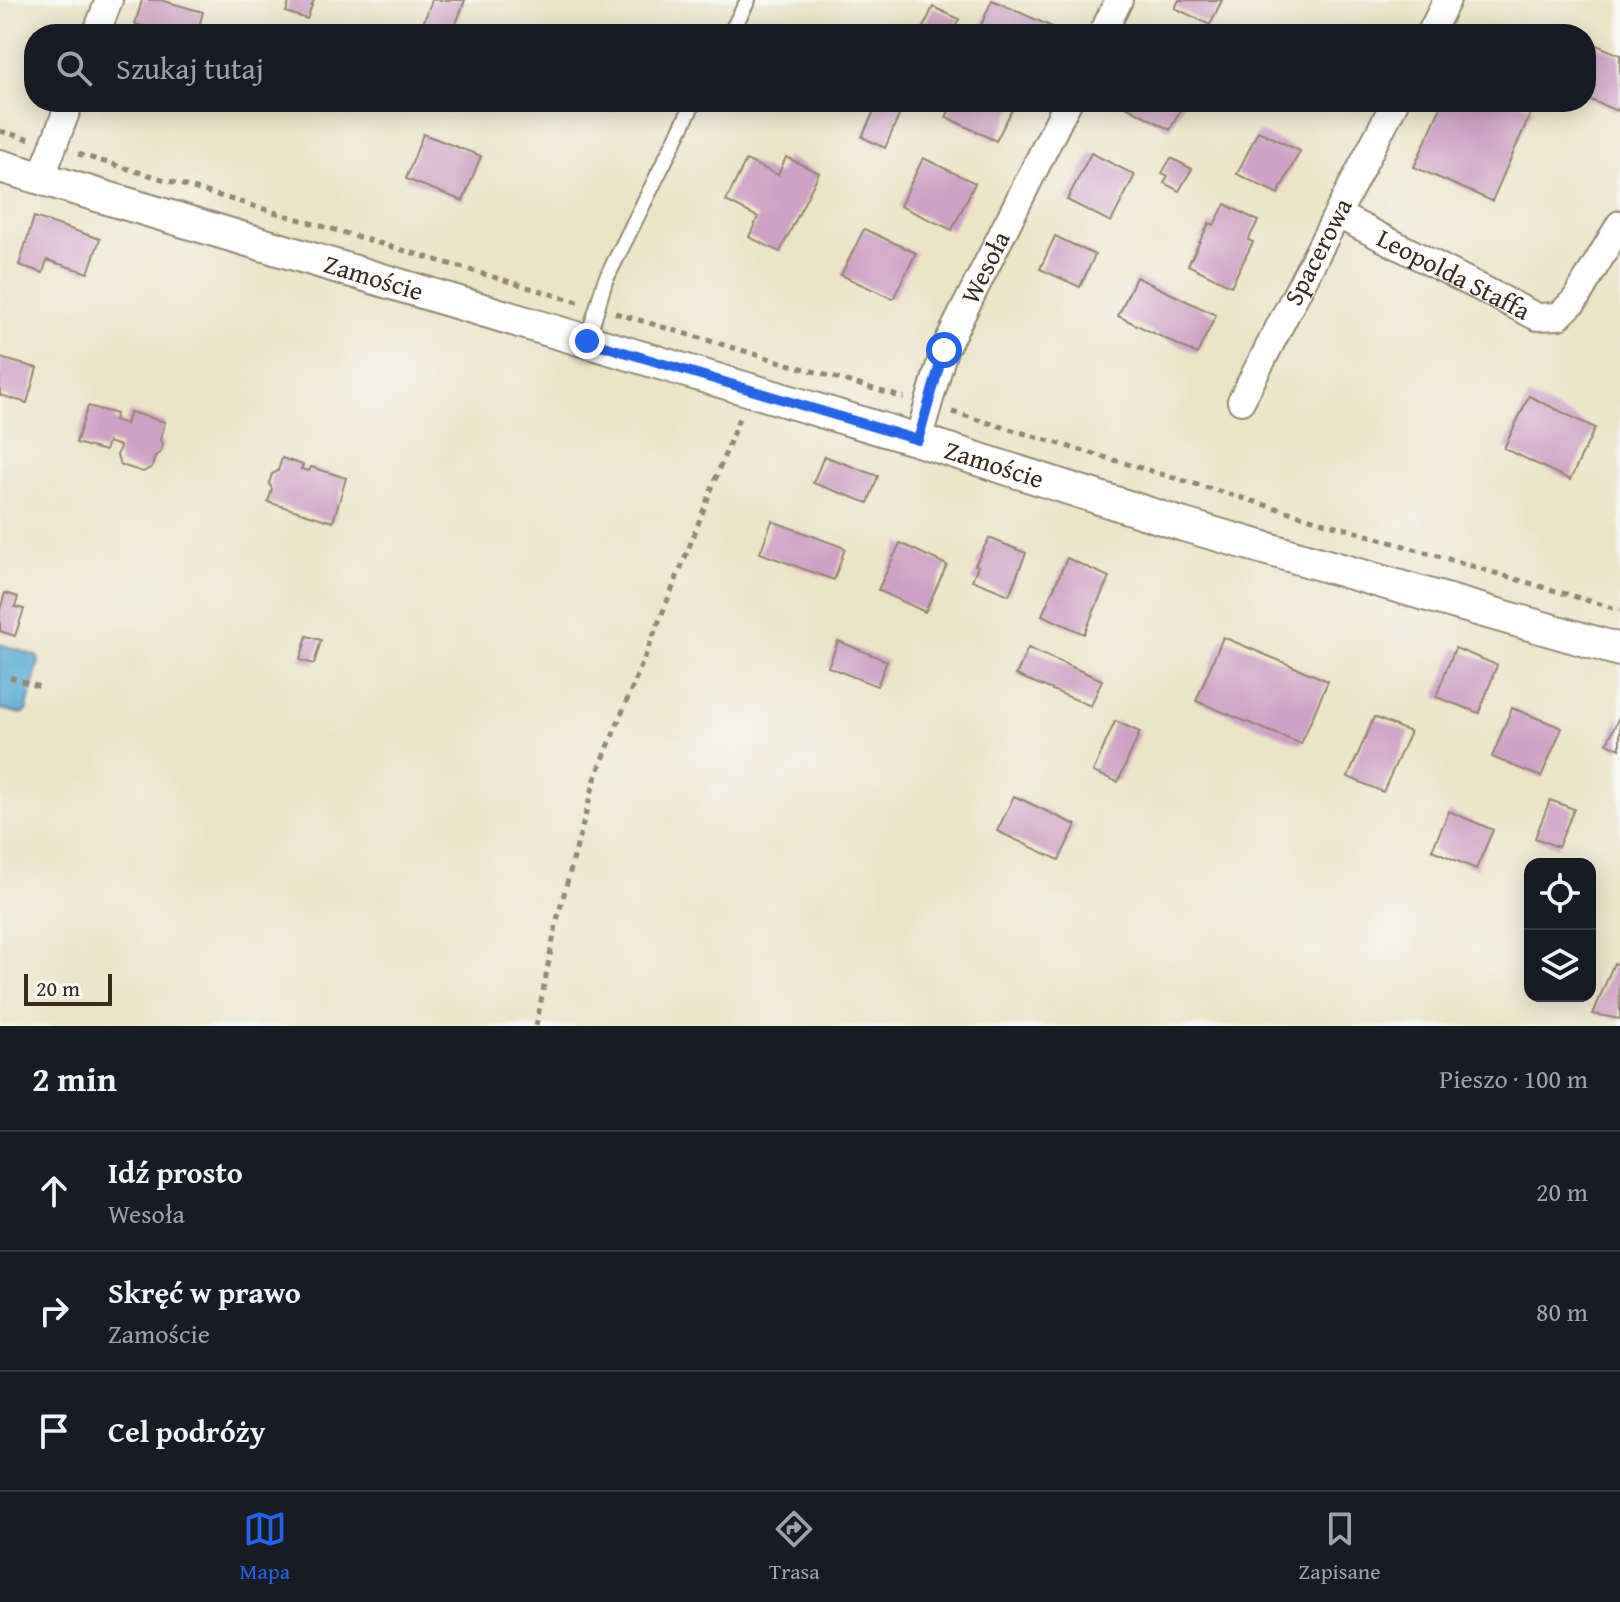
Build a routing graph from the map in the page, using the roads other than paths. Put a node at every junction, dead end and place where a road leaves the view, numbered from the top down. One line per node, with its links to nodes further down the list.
1 (109, 0): 5 (street)
2 (748, 0): 6 (lane)
3 (1119, 0): 7 (street)
4 (1447, 0): 8 (street)
5 (100, 24)
6 (735, 24)
7 (1107, 24)
8 (1435, 24)
9 (66, 112): 14 (street)
10 (689, 112): 17 (lane)
11 (1063, 112): 19 (street, Wesoła)
12 (1390, 112): 15 (street, Spacerowa)
13 (0, 166): 14 (street, Zamoście)
14 (41, 178): 17 (street, Zamoście)
15 (1338, 215): 16 (street, Leopolda Staffa); 18 (street, Spacerowa)
16 (1620, 224)
17 (587, 341): 19 (street, Zamoście)
18 (1241, 401)
19 (918, 440): 20 (street, Zamoście)
20 (1620, 650)

